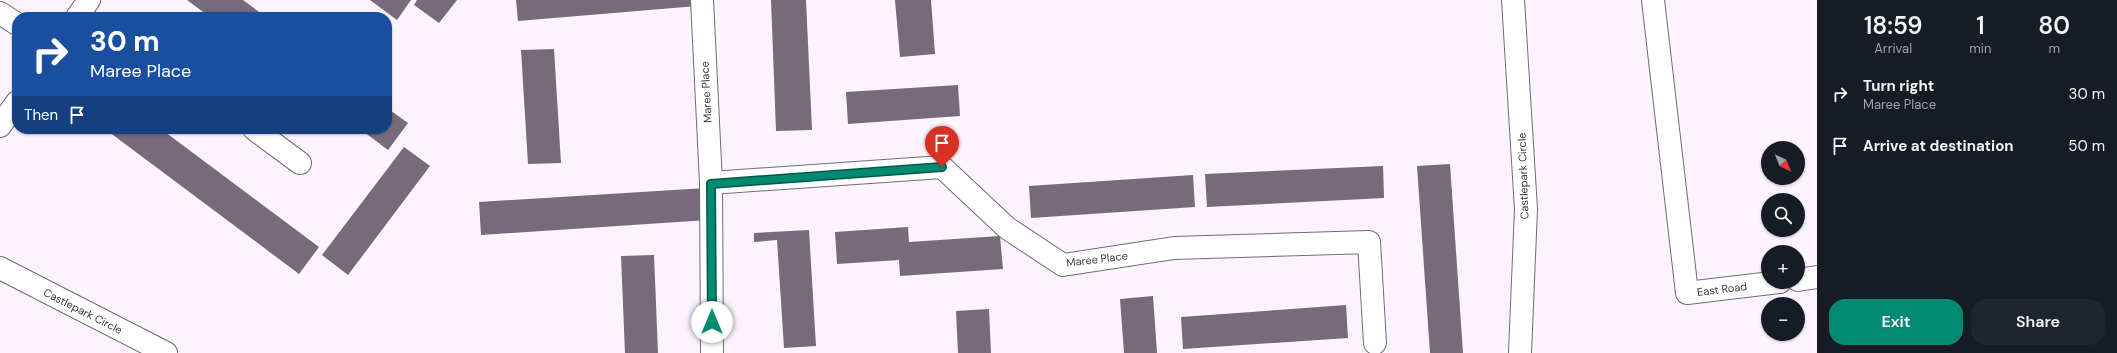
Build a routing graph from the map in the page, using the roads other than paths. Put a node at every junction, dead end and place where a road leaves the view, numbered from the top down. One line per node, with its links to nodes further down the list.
1 (702, 0): 10 (street, Maree Place)
2 (1513, 0): 18 (street, Castlepark Circle)
3 (1653, 0): 14 (street, East Road)
4 (0, 13): 5 (street)
5 (12, 21)
6 (12, 109): 7 (street)
7 (0, 126)
8 (261, 134): 9 (street)
9 (300, 164)
10 (711, 184): 15 (street, Maree Place); 17 (street, Maree Place)
11 (0, 268): 16 (street, Castlepark Circle)
12 (1817, 278): 13 (street)
13 (1805, 279)
14 (1761, 284)
15 (1375, 343)
16 (166, 353)
17 (712, 353)
18 (1520, 353)

